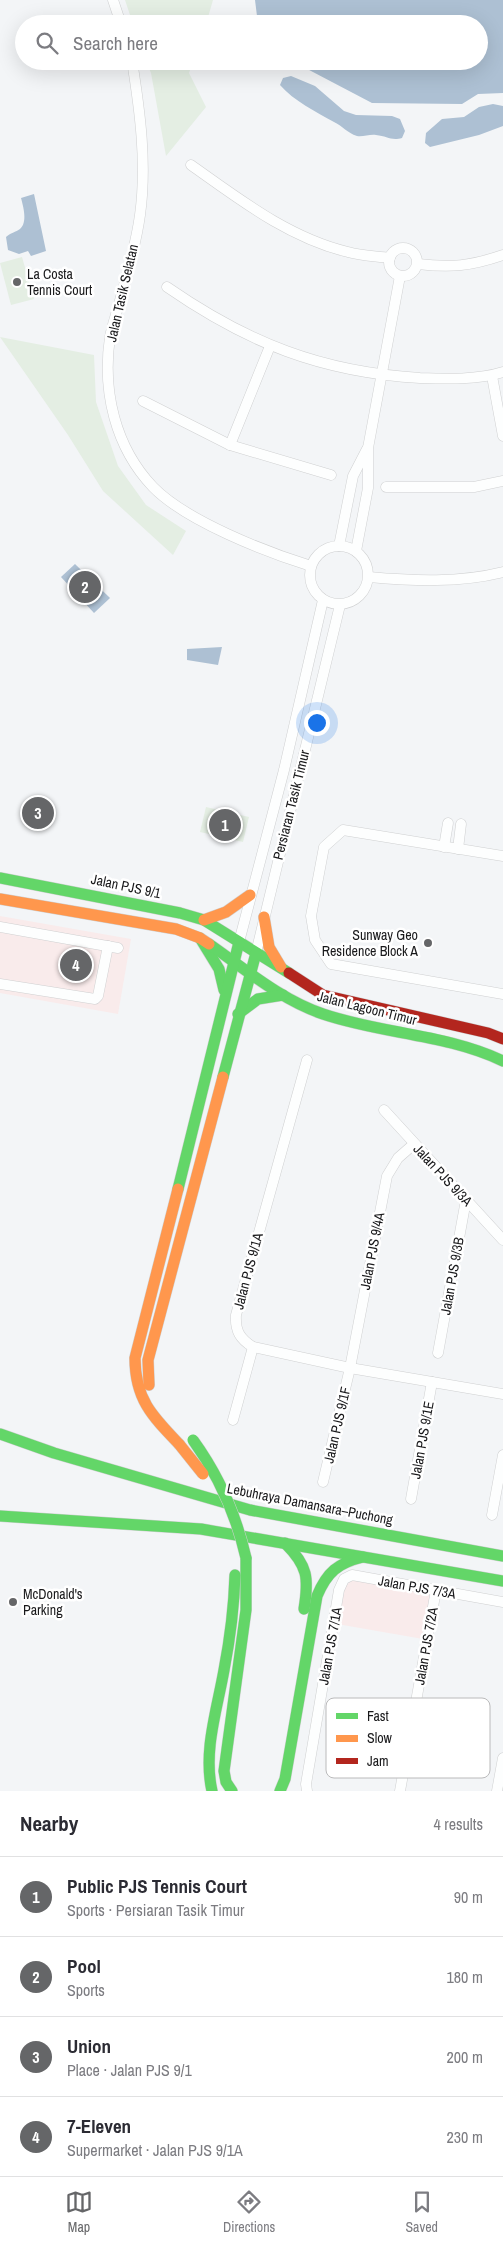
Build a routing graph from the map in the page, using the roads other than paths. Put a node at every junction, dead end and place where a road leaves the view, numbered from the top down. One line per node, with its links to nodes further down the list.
1 (113, 0): 2 (street)
2 (118, 15)
3 (133, 70): 23 (street, Jalan Tasik Selatan)
4 (191, 165): 6 (street)
5 (503, 255): 7 (street)
6 (390, 258): 7 (street); 8 (street)
7 (418, 264): 8 (street)
8 (400, 276): 12 (street)
9 (167, 287): 10 (street)
10 (270, 346): 12 (street); 16 (street)
11 (503, 372): 13 (street)
12 (381, 376): 13 (street); 17 (street)
13 (492, 376): 15 (street)
14 (143, 401): 16 (street)
15 (503, 436)
16 (230, 445): 18 (street)
17 (368, 448): 21 (street); 22 (street)
18 (331, 475)
19 (503, 481): 20 (street)
20 (386, 487)
21 (339, 546): 22 (street); 23 (street)
22 (356, 551): 25 (street)
23 (311, 566): 26 (street)
24 (503, 572): 25 (street)
25 (369, 577): 27 (street)
26 (323, 600): 27 (street); 34 (street, Persiaran Tasik Timur)
27 (340, 605): 36 (street, Persiaran Tasik Timur)
28 (448, 823): 30 (street)
29 (461, 824): 31 (street)
30 (444, 847): 31 (street); 46 (street)
31 (458, 849): 32 (street)
32 (503, 856)
33 (0, 878): 37 (main road, Jalan PJS 9/1)
34 (250, 895): 37 (main road); 40 (street, Persiaran Tasik Timur)
35 (0, 899): 39 (main road)
36 (264, 917): 41 (street, Persiaran Tasik Timur); 44 (main road)
37 (204, 920): 40 (main road, Jalan PJS 9/1)
38 (0, 927): 45 (street)
39 (200, 938): 42 (main road); 48 (main road)
40 (239, 942): 41 (main road, Jalan Lagoon Timur); 42 (main road)
41 (256, 953): 43 (main road); 44 (main road, Jalan Lagoon Timur)
42 (234, 960): 43 (main road, Jalan Lagoon Timur); 48 (main road)
43 (250, 972): 47 (main road, Jalan Lagoon Timur); 49 (main road)
44 (286, 973): 50 (main road, Jalan Lagoon Timur)
45 (0, 984)
46 (503, 994)
47 (283, 995): 49 (main road); 52 (main road, Jalan Lagoon Timur)
48 (225, 996): 72 (main road, bridge)
49 (238, 1014): 63 (main road)
50 (503, 1039)
51 (307, 1060): 57 (street, Jalan PJS 9/1A)
52 (503, 1061)
53 (384, 1110): 54 (street, Jalan PJS 9/3A)
54 (414, 1144): 55 (street, Jalan PJS 9/3A); 59 (street, Jalan PJS 9/4A)
55 (466, 1200): 56 (street, Jalan PJS 9/3A); 58 (street, Jalan PJS 9/3B)
56 (503, 1240)
57 (254, 1347): 59 (street); 62 (street)
58 (438, 1353)
59 (350, 1368): 60 (street); 67 (street, Jalan PJS 9/1F)
60 (432, 1382): 61 (street); 68 (street, Jalan PJS 9/1E)
61 (503, 1394)
62 (233, 1420)
63 (175, 1422)
64 (0, 1434): 74 (main road, Lebuhraya Damansara–Puchong)
65 (190, 1437): 87 (main road, bridge)
66 (503, 1455): 69 (street)
67 (323, 1482)
68 (411, 1499)
69 (492, 1515)
70 (0, 1516): 71 (main road)
71 (285, 1543): 73 (main road); 88 (main road)
72 (232, 1551)
73 (368, 1556): 76 (main road); 83 (main road)
74 (503, 1556)
75 (234, 1565): 80 (main road)
76 (503, 1581)
77 (339, 1590): 78 (street, Jalan PJS 7/3A); 91 (street, Jalan PJS 7/1A)
78 (436, 1590): 79 (street, Jalan PJS 7/3A); 81 (street, Jalan PJS 7/2A)
79 (503, 1602)
80 (228, 1654): 85 (main road); 86 (main road)
81 (417, 1698)
82 (503, 1758): 93 (street)
83 (285, 1778): 89 (main road); 90 (street)
84 (402, 1778): 92 (street, Jalan PJS 7/2A)
85 (202, 1791)
86 (212, 1791)
87 (232, 1791)
88 (268, 1791)
89 (280, 1791)
90 (285, 1791)
91 (308, 1791)
92 (400, 1791)
93 (497, 1791)

